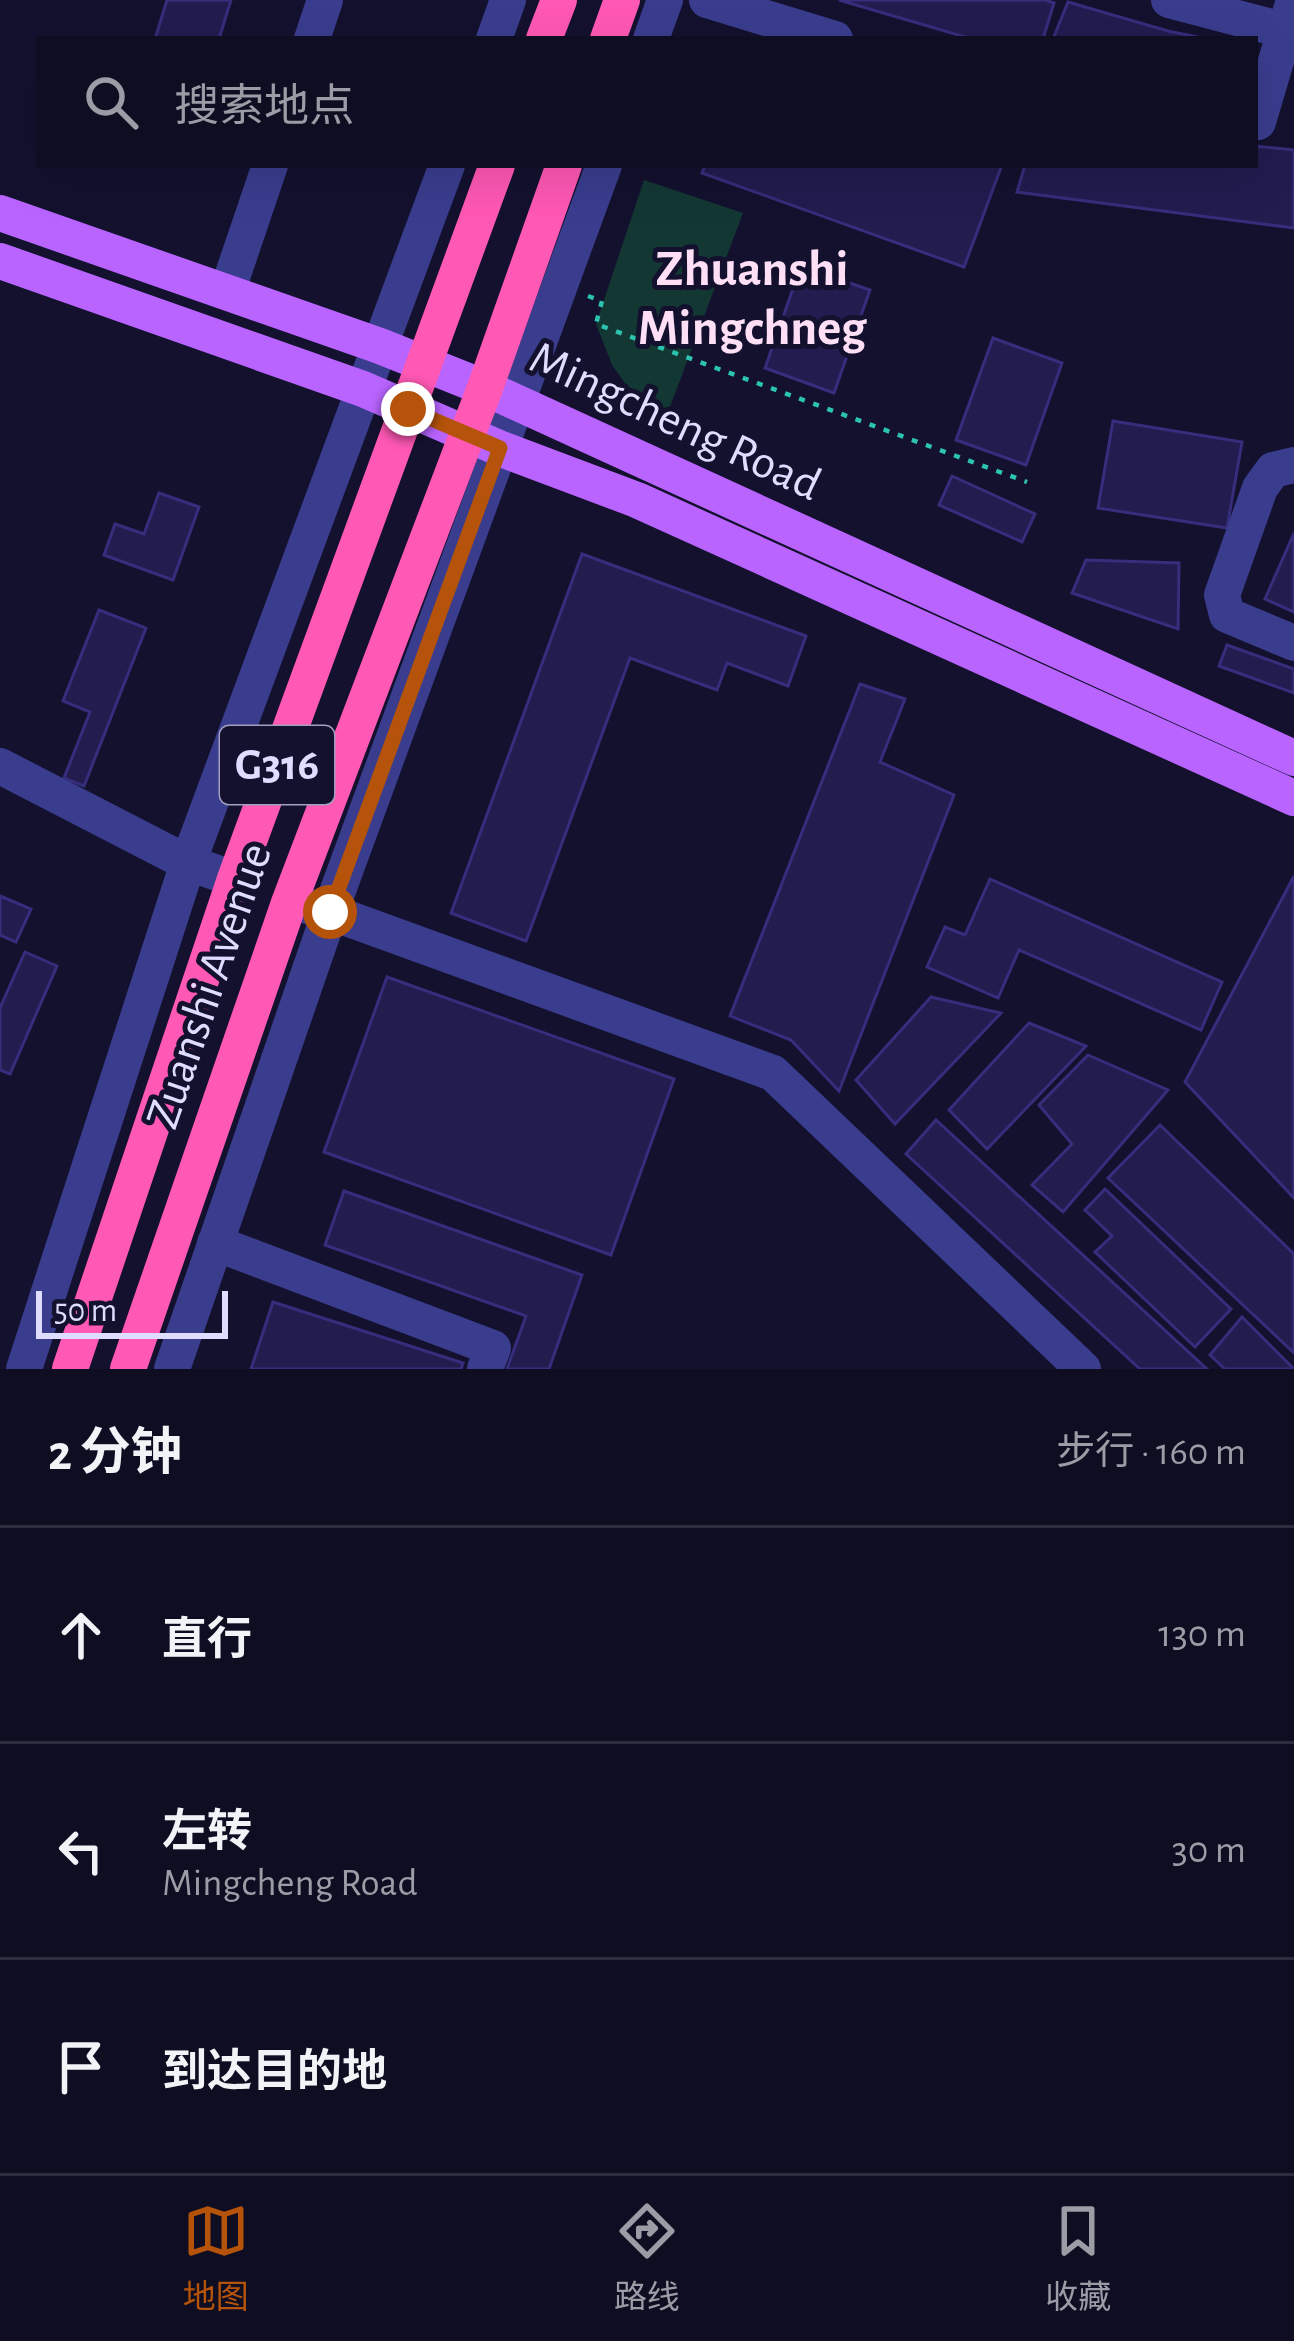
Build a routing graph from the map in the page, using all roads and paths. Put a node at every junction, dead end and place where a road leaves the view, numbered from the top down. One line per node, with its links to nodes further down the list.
1 (326, 0): 9 (street)
2 (508, 0): 10 (street)
3 (559, 0): 11 (highway)
4 (622, 0): 12 (highway)
5 (665, 0): 13 (street)
6 (1169, 0): 8 (street)
7 (725, 3): 14 (street)
8 (1291, 22): 15 (street)
9 (313, 36)
10 (495, 36)
11 (545, 36)
12 (609, 36)
13 (652, 36)
14 (826, 36)
15 (1269, 123)
16 (269, 168): 24 (street)
17 (446, 168): 25 (street)
18 (496, 168): 26 (highway, Zuanshi Avenue / G316)
19 (563, 168): 28 (highway, Zuanshi Avenue / G316)
20 (603, 168): 23 (street)
21 (0, 213): 24 (main road, Mingcheng Road)
22 (0, 261): 27 (main road, Mingcheng Road)
23 (560, 286): 28 (street); 32 (path)
24 (227, 292): 25 (main road, Mingcheng Road)
25 (380, 346): 26 (main road, Mingcheng Road); 27 (street)
26 (424, 364): 28 (main road, Mingcheng Road); 29 (highway, Zuanshi Avenue / G316)
27 (363, 389): 29 (main road, Mingcheng Road); 37 (street)
28 (501, 395): 30 (highway, Zuanshi Avenue / G316); 34 (main road, Mingcheng Road)
29 (408, 409): 30 (main road, Mingcheng Road); 38 (highway, Zuanshi Avenue / G316)
30 (483, 441): 36 (main road, Mingcheng Road); 39 (highway, Zuanshi Avenue / G316); 40 (street)
31 (1294, 465): 33 (street)
32 (1027, 482)
33 (1294, 643)
34 (1285, 751)
35 (0, 766): 37 (street)
36 (1294, 798)
37 (188, 863): 38 (street); 42 (street)
38 (235, 879): 43 (highway, Zuanshi Avenue / G316)
39 (289, 903): 40 (street); 44 (highway, Zuanshi Avenue / G316)
40 (330, 912): 41 (street); 48 (street)
41 (210, 1257): 45 (street); 46 (street); 47 (street)
42 (24, 1369)
43 (70, 1369)
44 (128, 1369)
45 (145, 1369)
46 (172, 1369)
47 (485, 1369)
48 (1083, 1369)

